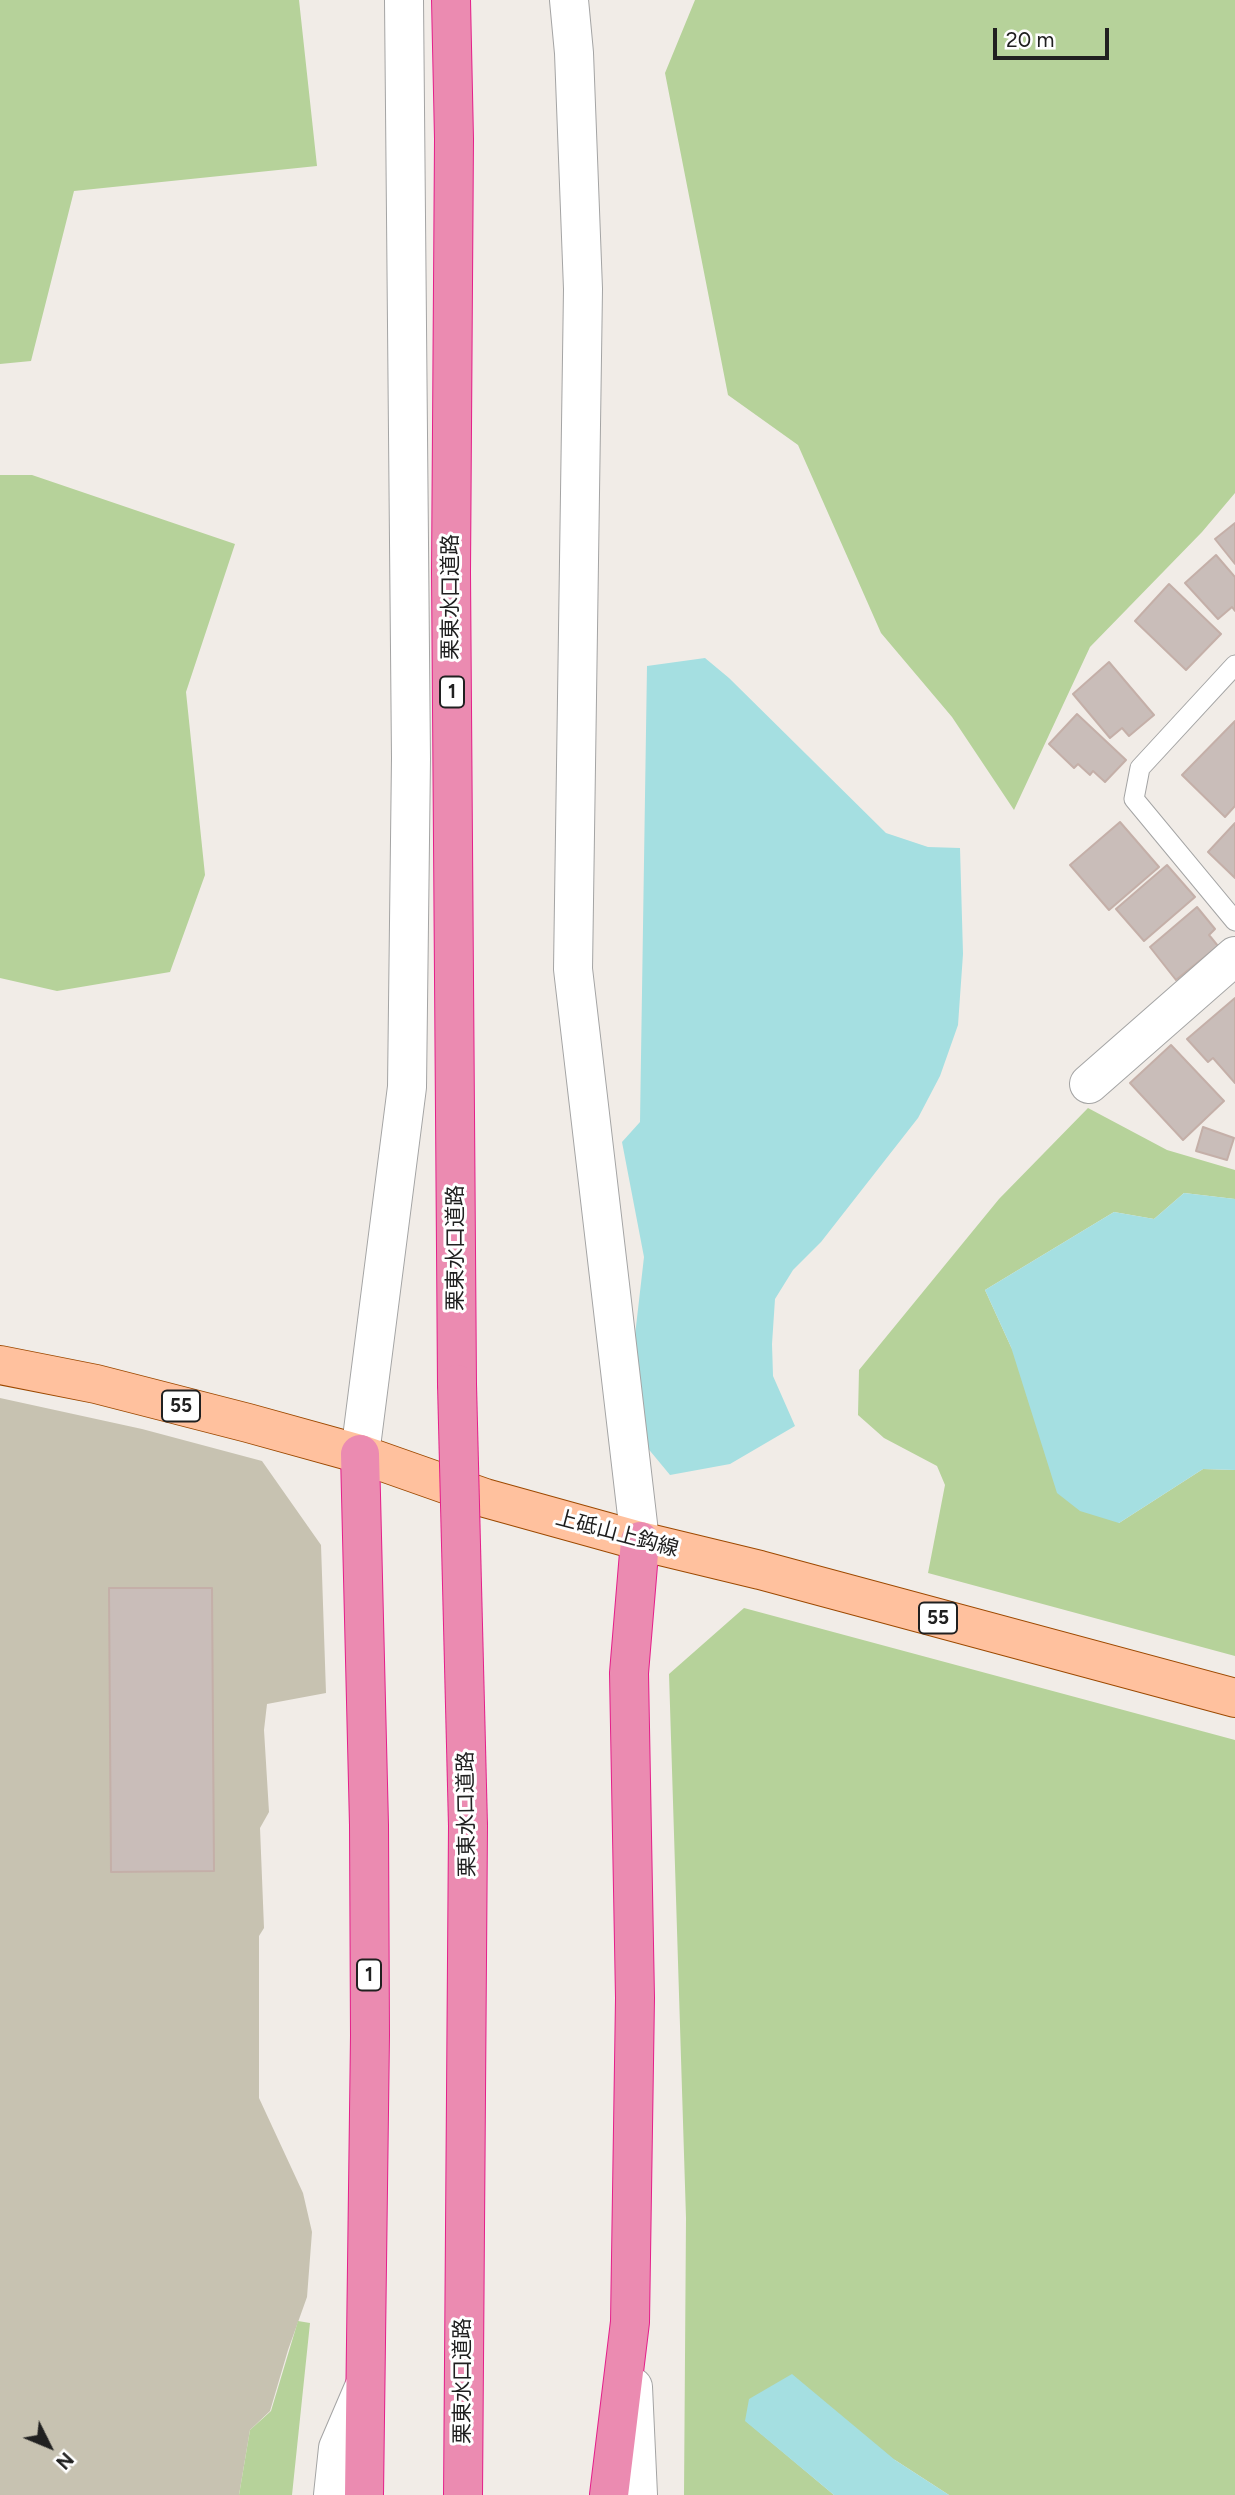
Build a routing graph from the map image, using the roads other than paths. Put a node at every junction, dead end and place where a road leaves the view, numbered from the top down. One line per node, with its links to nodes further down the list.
1 (404, 0): 9 (street)
2 (451, 0): 16 (highway, 栗東水口道路 / 1, bridge)
3 (569, 0): 10 (street)
4 (1235, 665): 5 (lane)
5 (1235, 922)
6 (1235, 956): 7 (street)
7 (1089, 1084)
8 (0, 1365): 9 (main road, 上砥山上鈎線 / 55)
9 (360, 1454): 10 (main road, 上砥山上鈎線 / 55); 13 (highway, 1)
10 (640, 1541): 11 (main road, 上砥山上鈎線 / 55); 12 (highway)
11 (1235, 1699)
12 (629, 2322): 17 (highway); 18 (street)
13 (365, 2385): 14 (street); 15 (highway, 1)
14 (333, 2495)
15 (364, 2495)
16 (463, 2495)
17 (608, 2495)
18 (638, 2495)

